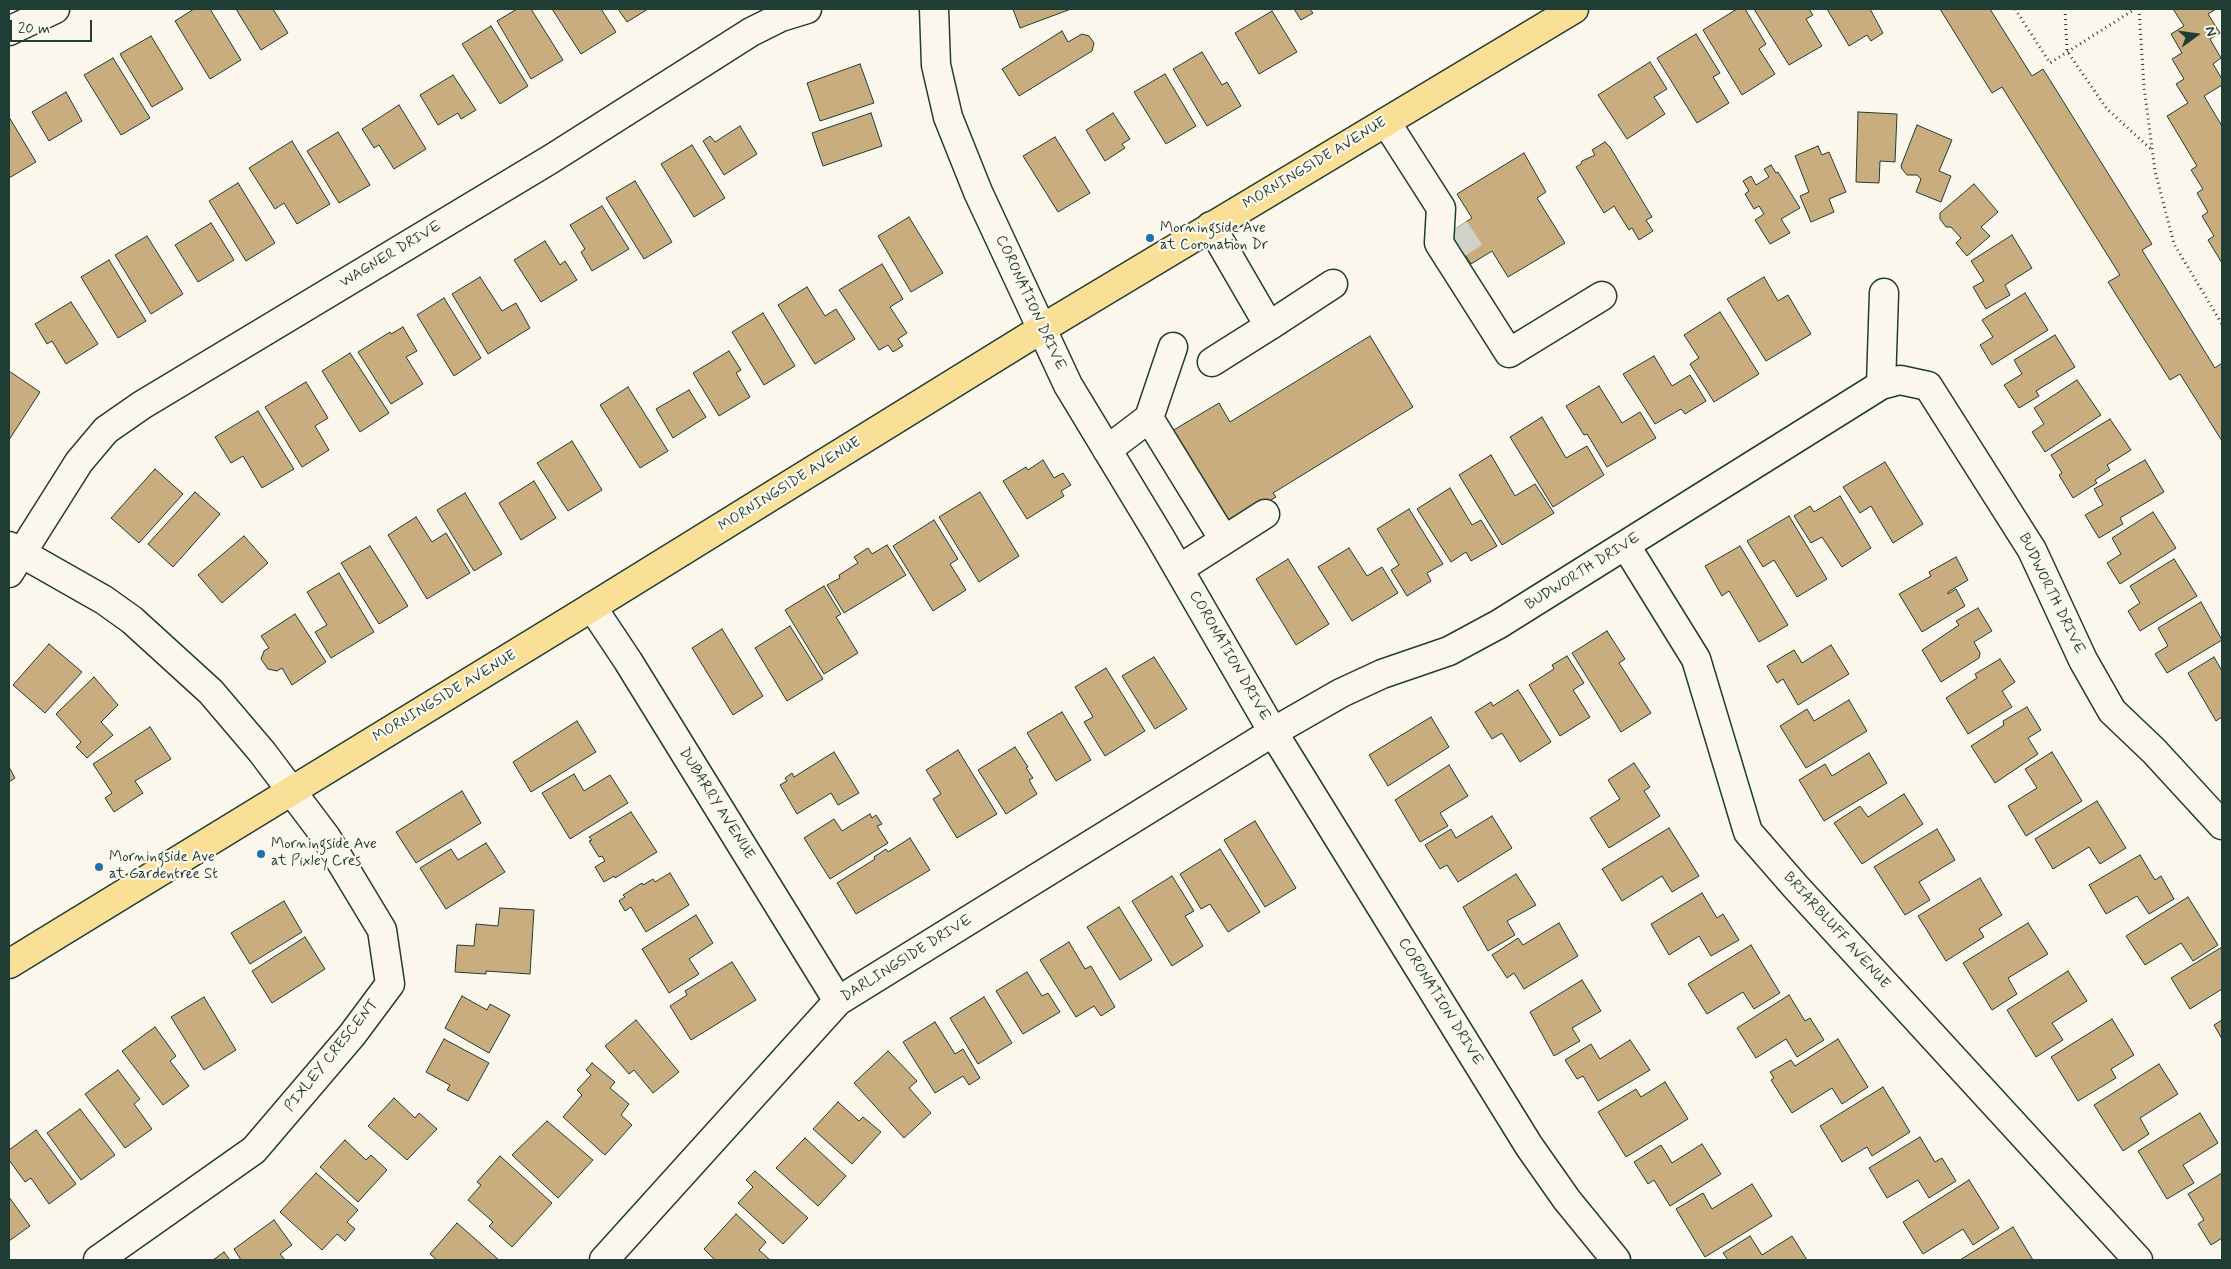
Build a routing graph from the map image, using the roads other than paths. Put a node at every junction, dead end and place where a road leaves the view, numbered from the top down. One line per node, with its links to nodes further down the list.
1 (55, 9): 5 (street)
2 (807, 9): 23 (street, WAGNER DRIVE)
3 (934, 9): 14 (street, CORONATION DRIVE)
4 (1574, 9): 6 (main road, MORNINGSIDE AVENUE)
5 (9, 31)
6 (1386, 122): 7 (main road, MORNINGSIDE AVENUE); 12 (street)
7 (1211, 226): 13 (street); 14 (main road, MORNINGSIDE AVENUE)
8 (1476, 261): 12 (street)
9 (1333, 284): 13 (street)
10 (1884, 293): 17 (street)
11 (1602, 296): 12 (street)
12 (1480, 307)
13 (1269, 326): 16 (street)
14 (1042, 328): 19 (street, CORONATION DRIVE); 25 (main road, MORNINGSIDE AVENUE)
15 (1173, 347): 18 (street)
16 (1212, 362)
17 (1881, 385): 22 (street, BUDWORTH DRIVE); 28 (street, BUDWORTH DRIVE)
18 (1149, 418): 19 (street); 21 (street)
19 (1107, 450): 24 (street, CORONATION DRIVE)
20 (1265, 514): 21 (street)
21 (1224, 540): 24 (street)
22 (1626, 546): 26 (street, BUDWORTH DRIVE); 34 (street, BRIARBLUFF AVENUE)
23 (13, 558): 27 (street, PIXLEY CRESCENT)
24 (1179, 569): 26 (street, CORONATION DRIVE)
25 (592, 607): 27 (main road, MORNINGSIDE AVENUE); 30 (street, DUBARRY AVENUE)
26 (1273, 732): 30 (street, DARLINGSIDE DRIVE); 33 (street, CORONATION DRIVE)
27 (291, 791): 29 (main road, MORNINGSIDE AVENUE); 31 (street, PIXLEY CRESCENT)
28 (2222, 825)
29 (9, 964)
30 (838, 1001): 32 (street, DARLINGSIDE DRIVE)
31 (98, 1260)
32 (604, 1260)
33 (1616, 1260)
34 (2138, 1260)

